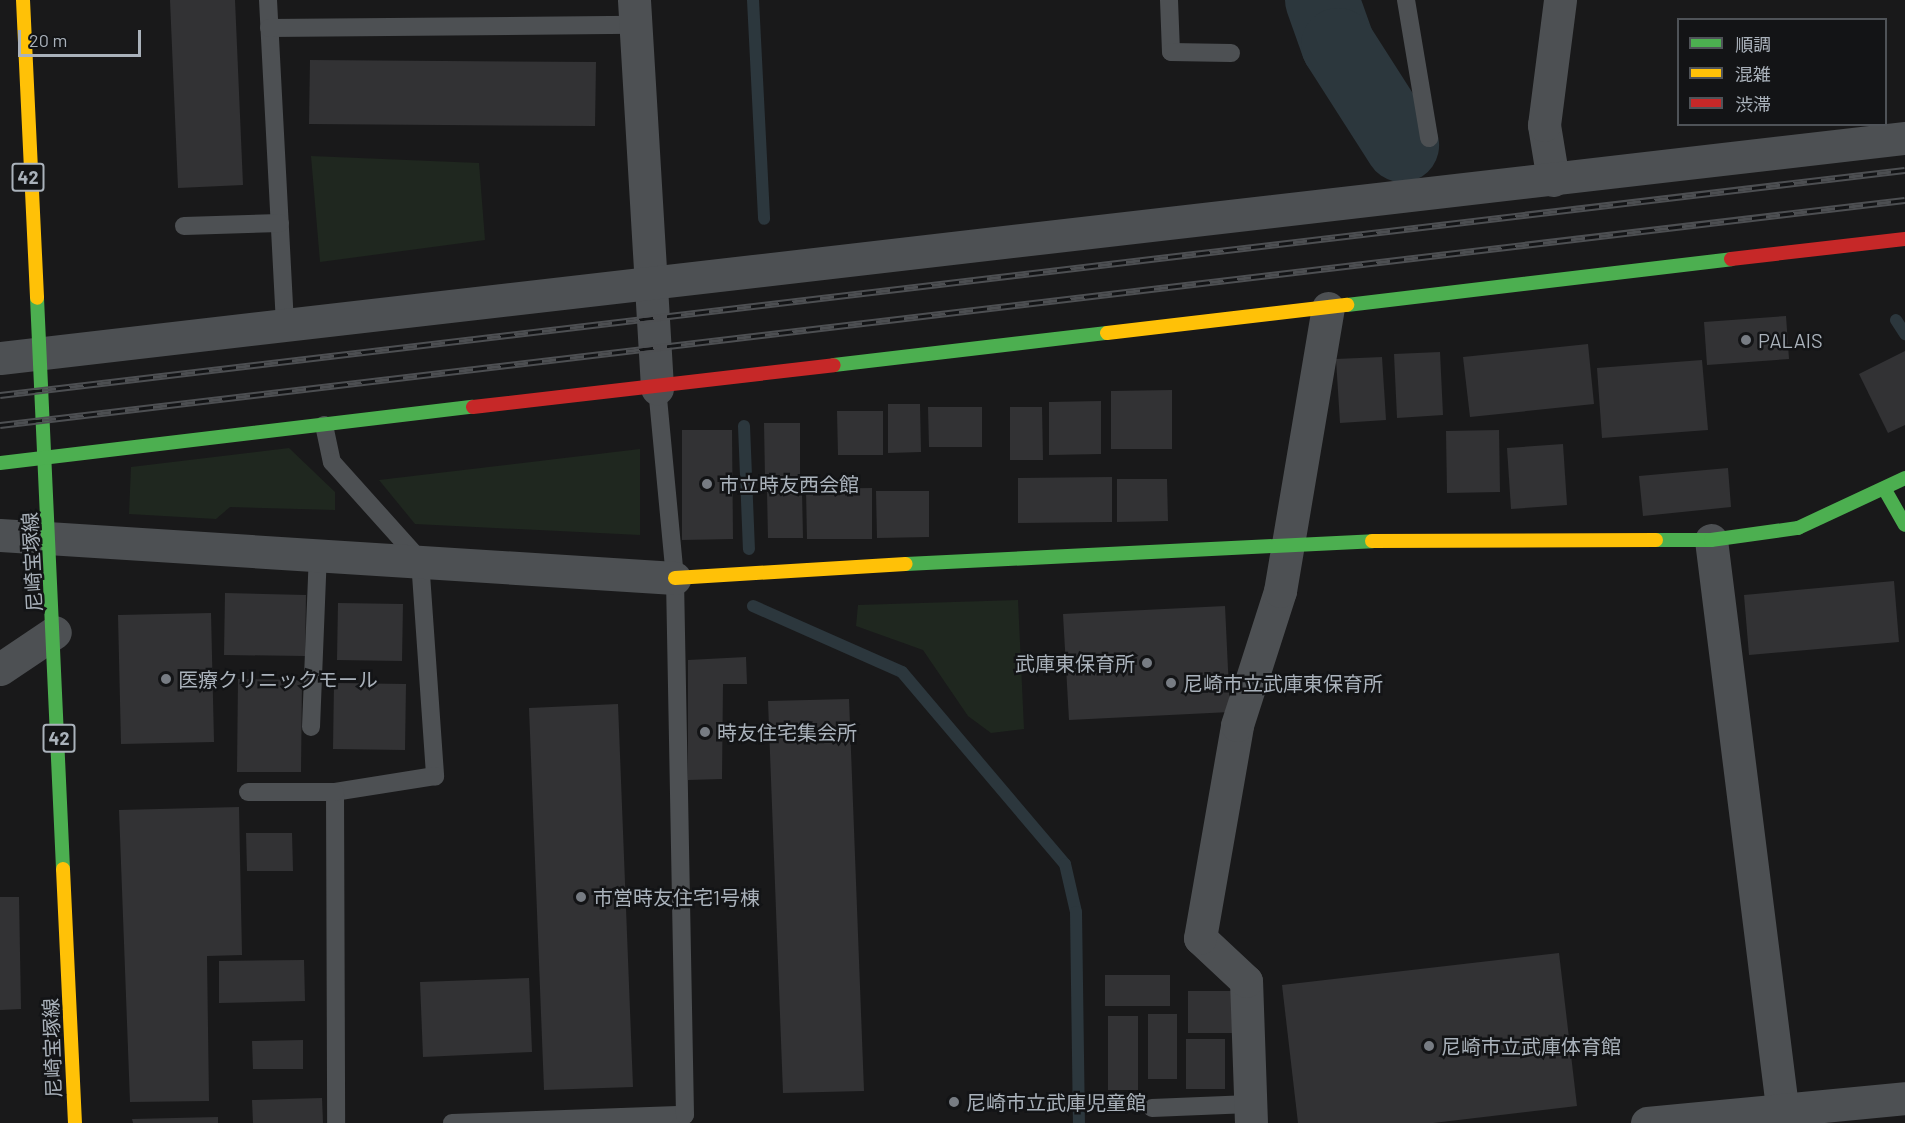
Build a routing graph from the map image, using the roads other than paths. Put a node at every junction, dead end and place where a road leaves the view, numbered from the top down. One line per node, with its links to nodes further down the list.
1 (23, 0): 18 (street, 尼崎宝塚線 / 42)
2 (268, 0): 7 (lane)
3 (1169, 0): 8 (lane)
4 (1406, 0): 9 (lane)
5 (1560, 0): 11 (street)
6 (634, 13): 7 (lane); 15 (street)
7 (269, 28): 12 (lane)
8 (1231, 53)
9 (1429, 138)
10 (1905, 138): 11 (street)
11 (1553, 180): 15 (street)
12 (280, 223): 13 (lane); 17 (lane)
13 (184, 226)
14 (1905, 239): 16 (street)
15 (648, 286): 17 (street); 20 (street)
16 (1328, 308): 20 (street); 30 (street)
17 (285, 327): 18 (street)
18 (36, 353): 19 (street); 22 (street, 尼崎宝塚線 / 42)
19 (0, 358)
20 (657, 388): 21 (street); 33 (lane)
21 (324, 425): 22 (street); 32 (lane)
22 (46, 458): 23 (street); 27 (street, 尼崎宝塚線 / 42)
23 (0, 463)
24 (1905, 478): 25 (street)
25 (1885, 490): 26 (street); 29 (street)
26 (1905, 525)
27 (51, 534): 28 (street); 31 (street); 34 (street, 尼崎宝塚線 / 42)
28 (0, 535)
29 (1711, 540): 30 (street); 42 (street)
30 (1289, 541): 33 (street); 41 (street)
31 (318, 553): 32 (street); 36 (lane)
32 (420, 560): 33 (street); 38 (lane)
33 (675, 579): 43 (lane)
34 (55, 632): 35 (street); 44 (street, 尼崎宝塚線 / 42)
35 (0, 669)
36 (310, 727)
37 (248, 792): 38 (lane)
38 (335, 792): 45 (lane)
39 (1905, 1098): 42 (street)
40 (1152, 1108): 41 (lane)
41 (1250, 1114)
42 (1783, 1116): 47 (street)
43 (686, 1119): 46 (lane)
44 (75, 1123)
45 (336, 1123)
46 (452, 1123)
47 (1647, 1123)

